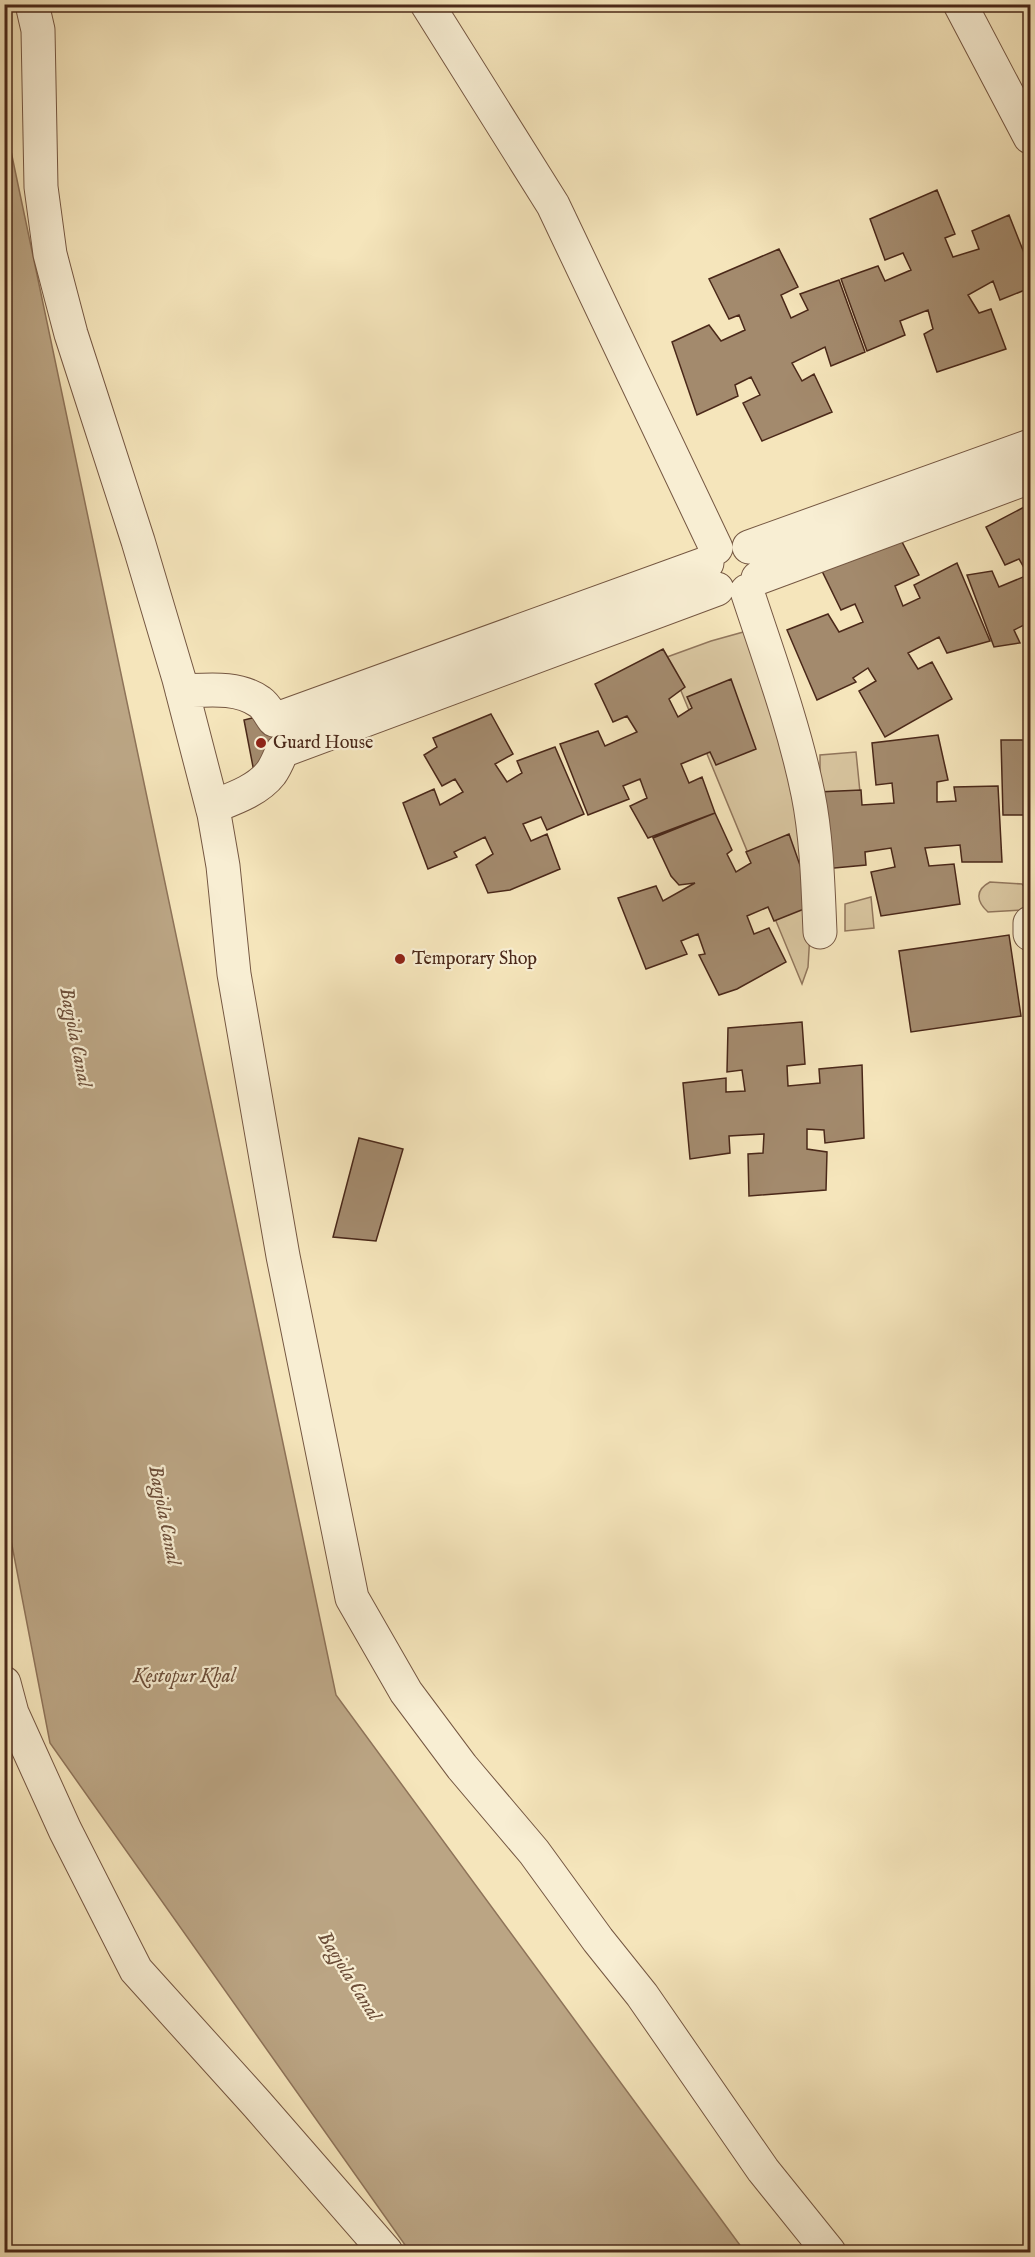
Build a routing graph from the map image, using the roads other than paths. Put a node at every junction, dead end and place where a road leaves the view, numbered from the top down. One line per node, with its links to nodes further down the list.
1 (32, 4): 9 (street)
2 (427, 4): 8 (street)
3 (960, 4): 4 (street)
4 (1019, 87): 5 (street)
5 (1030, 137)
6 (1030, 446): 8 (street)
7 (1030, 477): 8 (street)
8 (729, 574): 9 (street); 10 (street); 12 (street)
9 (182, 691): 10 (street)
10 (212, 807): 16 (street)
11 (1030, 923): 13 (street)
12 (820, 932)
13 (1030, 934)
14 (4, 1683): 15 (street)
15 (386, 2253)
16 (830, 2253)

